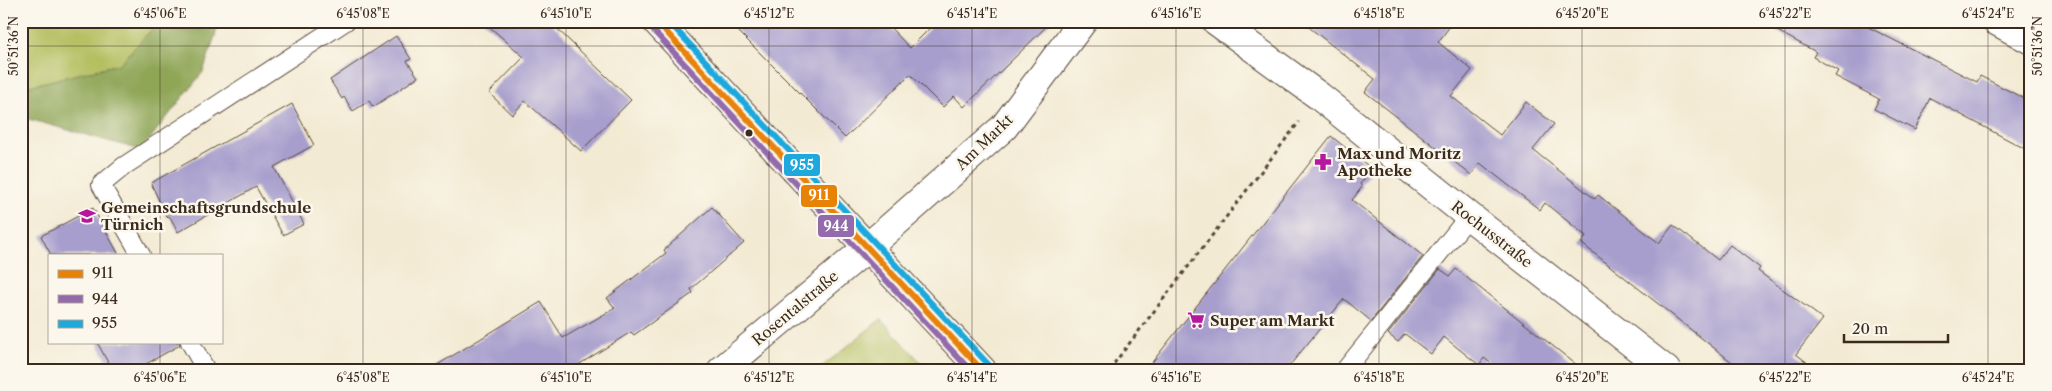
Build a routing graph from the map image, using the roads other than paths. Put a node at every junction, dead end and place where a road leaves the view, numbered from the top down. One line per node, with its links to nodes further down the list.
1 (346, 21): 9 (lane)
2 (656, 21): 8 (street)
3 (1083, 21): 8 (street, Am Markt)
4 (1216, 21): 7 (street, Rochusstraße)
5 (1996, 21): 6 (street)
6 (2031, 40)
7 (1469, 216): 14 (lane); 15 (street, Rochusstraße)
8 (868, 247): 12 (street, Rosentalstraße); 13 (street)
9 (140, 254)
10 (191, 344): 11 (lane)
11 (206, 370)
12 (722, 370)
13 (982, 370)
14 (1345, 370)
15 (1666, 370)

